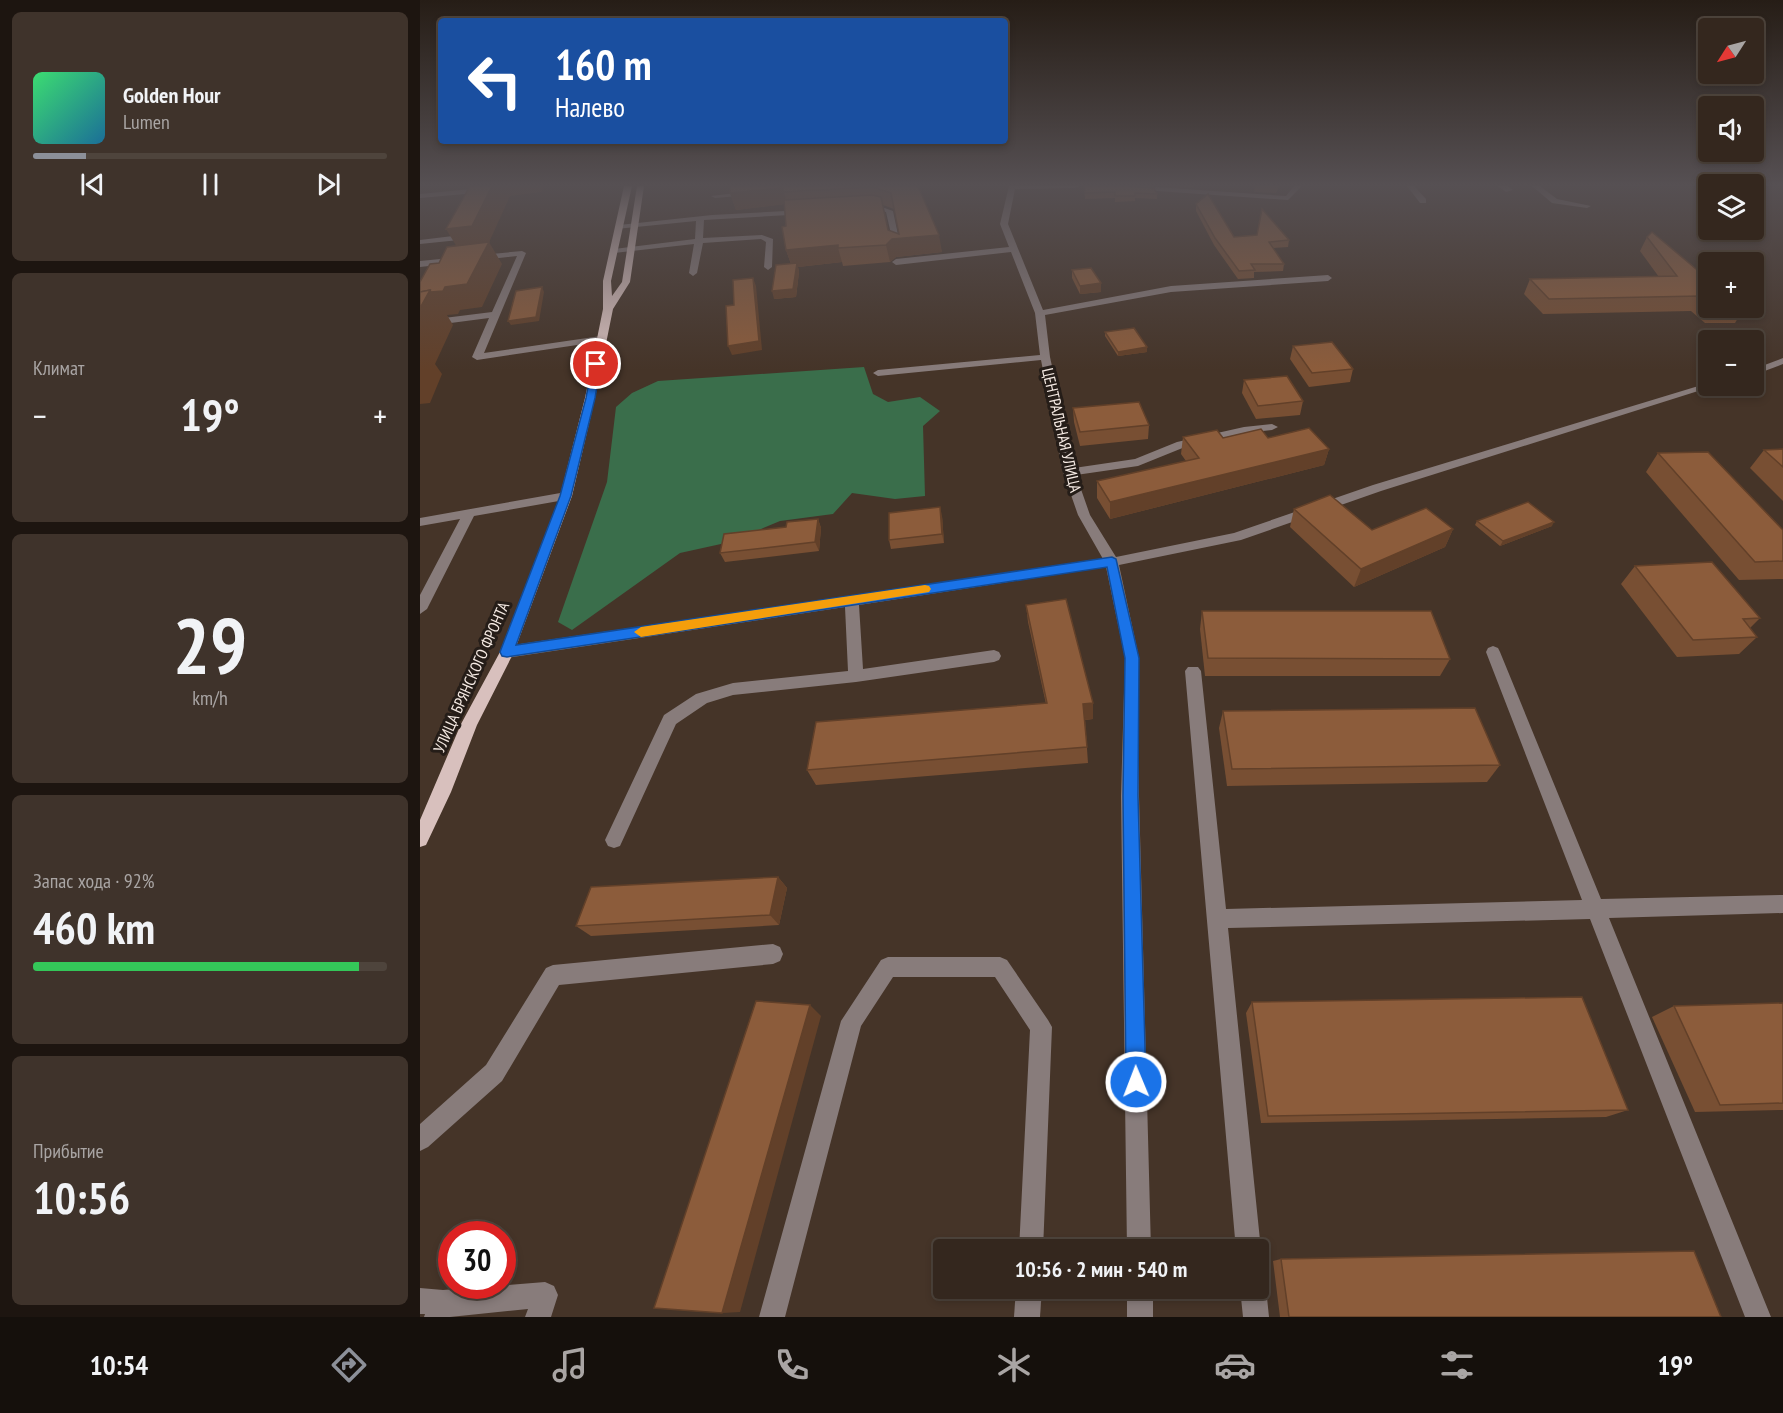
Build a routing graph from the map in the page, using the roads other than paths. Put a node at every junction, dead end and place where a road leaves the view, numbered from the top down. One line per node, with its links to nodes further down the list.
1 (615, 247): 7 (main road, УЛИЦА БРЯНСКОГО ФРОНТА)
2 (644, 247): 5 (street)
3 (698, 247): 11 (street)
4 (770, 247): 10 (street)
5 (631, 249): 7 (street); 13 (main road, УЛИЦА БРЯНСКОГО ФРОНТА)
6 (1015, 249): 8 (street); 15 (street, ЦЕНТРАЛЬНАЯ УЛИЦА)
7 (614, 251): 13 (main road, УЛИЦА БРЯНСКОГО ФРОНТА)
8 (896, 262)
9 (420, 264): 14 (street)
10 (768, 267)
11 (693, 273)
12 (1328, 278): 15 (street)
13 (608, 309): 17 (main road, УЛИЦА БРЯНСКОГО ФРОНТА)
14 (496, 314): 16 (street); 17 (street)
15 (1040, 314): 18 (street, ЦЕНТРАЛЬНАЯ УЛИЦА)
16 (420, 324)
17 (601, 339): 25 (main road, УЛИЦА БРЯНСКОГО ФРОНТА)
18 (1045, 357): 21 (street); 24 (street, ЦЕНТРАЛЬНАЯ УЛИЦА)
19 (1783, 361): 20 (street)
20 (1764, 368)
21 (878, 373)
22 (1698, 389): 28 (street)
23 (1272, 427): 24 (street)
24 (1069, 472): 28 (street, ЦЕНТРАЛЬНАЯ УЛИЦА)
25 (566, 496): 26 (street); 31 (main road, УЛИЦА БРЯНСКОГО ФРОНТА)
26 (470, 513): 27 (street); 30 (street)
27 (420, 522)
28 (1112, 562): 29 (street); 44 (street, ЦЕНТРАЛЬНАЯ УЛИЦА)
29 (852, 600): 31 (street); 35 (street)
30 (420, 609)
31 (507, 652): 36 (main road, УЛИЦА БРЯНСКОГО ФРОНТА)
32 (1493, 652): 39 (street)
33 (994, 656): 35 (street)
34 (1193, 671): 40 (street)
35 (856, 676): 37 (street)
36 (420, 839)
37 (614, 840)
38 (1783, 904): 39 (street)
39 (1596, 909): 40 (street); 55 (street)
40 (1217, 919): 45 (street)
41 (773, 954): 42 (street)
42 (420, 1139)
43 (1031, 1239): 51 (street)
44 (1139, 1239)
45 (1248, 1239)
46 (1029, 1299): 52 (street)
47 (1140, 1299): 53 (street)
48 (1254, 1299): 54 (street)
49 (434, 1307): 50 (street)
50 (538, 1317)
51 (772, 1317)
52 (1028, 1317)
53 (1140, 1317)
54 (1256, 1317)
55 (1758, 1317)

